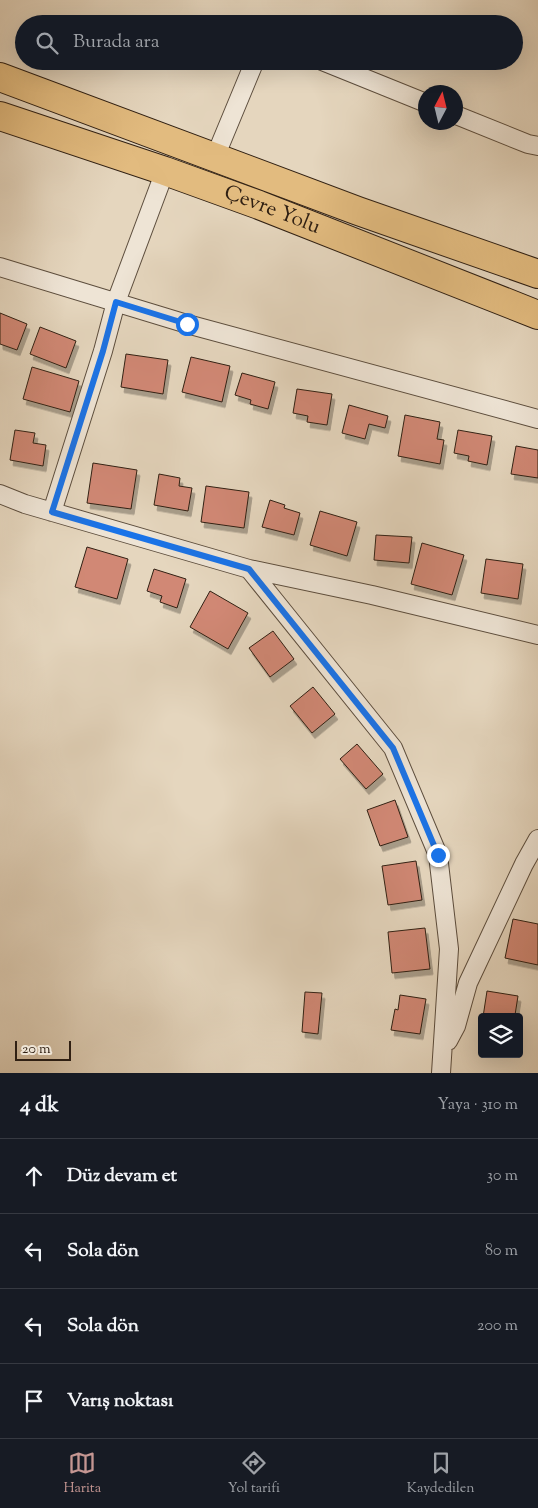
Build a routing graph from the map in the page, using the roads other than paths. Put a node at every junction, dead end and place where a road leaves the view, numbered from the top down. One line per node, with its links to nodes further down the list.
1 (251, 70): 8 (street)
2 (344, 70): 4 (street)
3 (0, 77): 8 (highway, Çevre Yolu)
4 (418, 100)
5 (0, 116): 9 (highway, Çevre Yolu)
6 (463, 118): 7 (street)
7 (538, 146)
8 (215, 157): 11 (highway, Çevre Yolu)
9 (166, 171): 12 (street); 13 (highway, Çevre Yolu)
10 (0, 267): 12 (street)
11 (538, 274)
12 (116, 302): 14 (street); 16 (street)
13 (538, 315)
14 (538, 419)
15 (0, 494): 16 (street)
16 (52, 512): 17 (street)
17 (249, 569): 18 (street); 20 (street)
18 (538, 635)
19 (538, 839): 20 (street)
20 (443, 1051): 21 (street)
21 (441, 1073)

